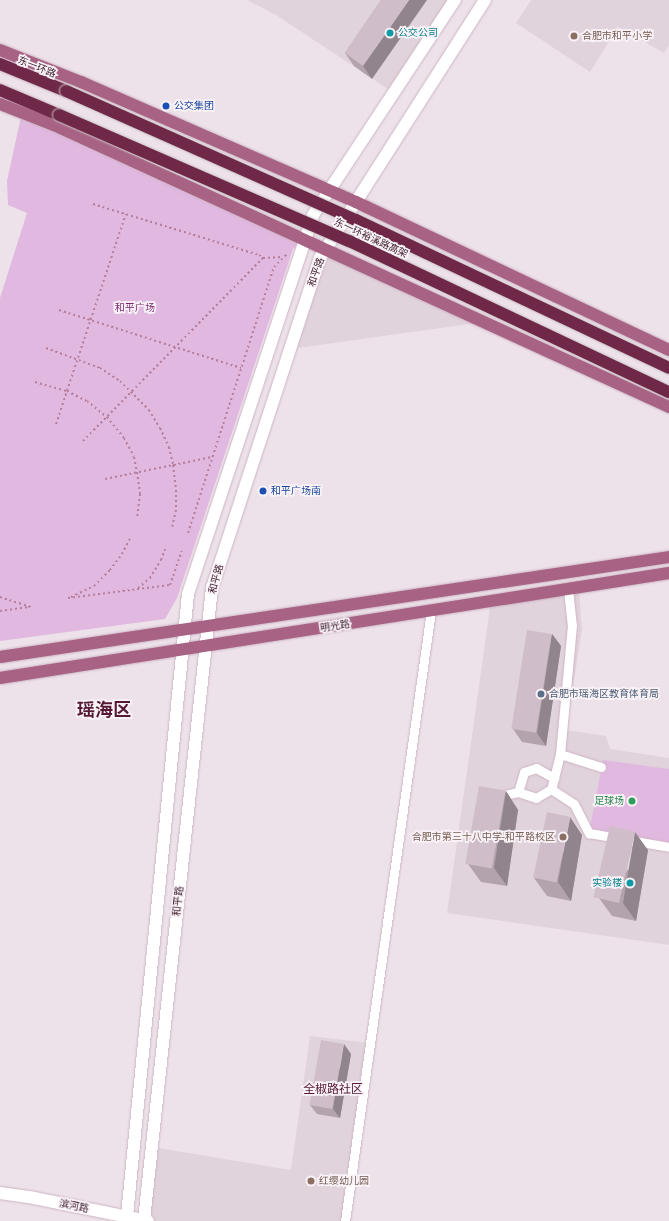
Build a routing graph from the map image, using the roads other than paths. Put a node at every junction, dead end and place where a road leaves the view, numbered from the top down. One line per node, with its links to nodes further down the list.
1 (455, 0): 12 (main road, 和平路)
2 (485, 0): 13 (main road, 和平路)
3 (0, 50): 6 (main road)
4 (0, 61): 6 (main road)
5 (0, 64): 8 (highway, 东一环路)
6 (81, 82): 12 (main road)
7 (0, 90): 11 (highway)
8 (66, 91): 17 (highway, 东一环裕溪路高架, bridge)
9 (0, 95): 11 (main road)
10 (0, 104): 11 (main road)
11 (57, 120): 14 (main road); 18 (highway, 东一环裕溪路高架, bridge)
12 (329, 190): 13 (main road); 14 (main road, 和平路)
13 (356, 202): 15 (main road, 和平路); 16 (main road)
14 (305, 240): 15 (main road); 25 (main road, 和平路)
15 (325, 250): 19 (main road); 24 (main road, 和平路)
16 (669, 350)
17 (669, 368)
18 (669, 392)
19 (669, 407)
20 (669, 557): 24 (main road, 明光路)
21 (669, 574): 22 (main road, 明光路)
22 (568, 589): 23 (main road, 明光路); 30 (street)
23 (431, 611): 26 (main road, 明光路); 40 (street)
24 (208, 626): 25 (main road, 明光路); 26 (main road, 和平路)
25 (185, 629): 27 (main road, 和平路); 28 (main road, 明光路)
26 (206, 646): 27 (main road, 明光路); 39 (main road, 和平路)
27 (183, 650): 29 (main road, 明光路); 38 (main road, 和平路)
28 (0, 657)
29 (0, 678)
30 (560, 754): 31 (street); 32 (street)
31 (601, 767)
32 (554, 778): 33 (street); 34 (street)
33 (551, 789): 34 (street); 36 (street)
34 (518, 792): 35 (street)
35 (489, 805)
36 (669, 847)
37 (0, 1194): 38 (main road, 滨河路)
38 (127, 1216): 39 (main road, 滨河路)
39 (146, 1220)
40 (345, 1221)

